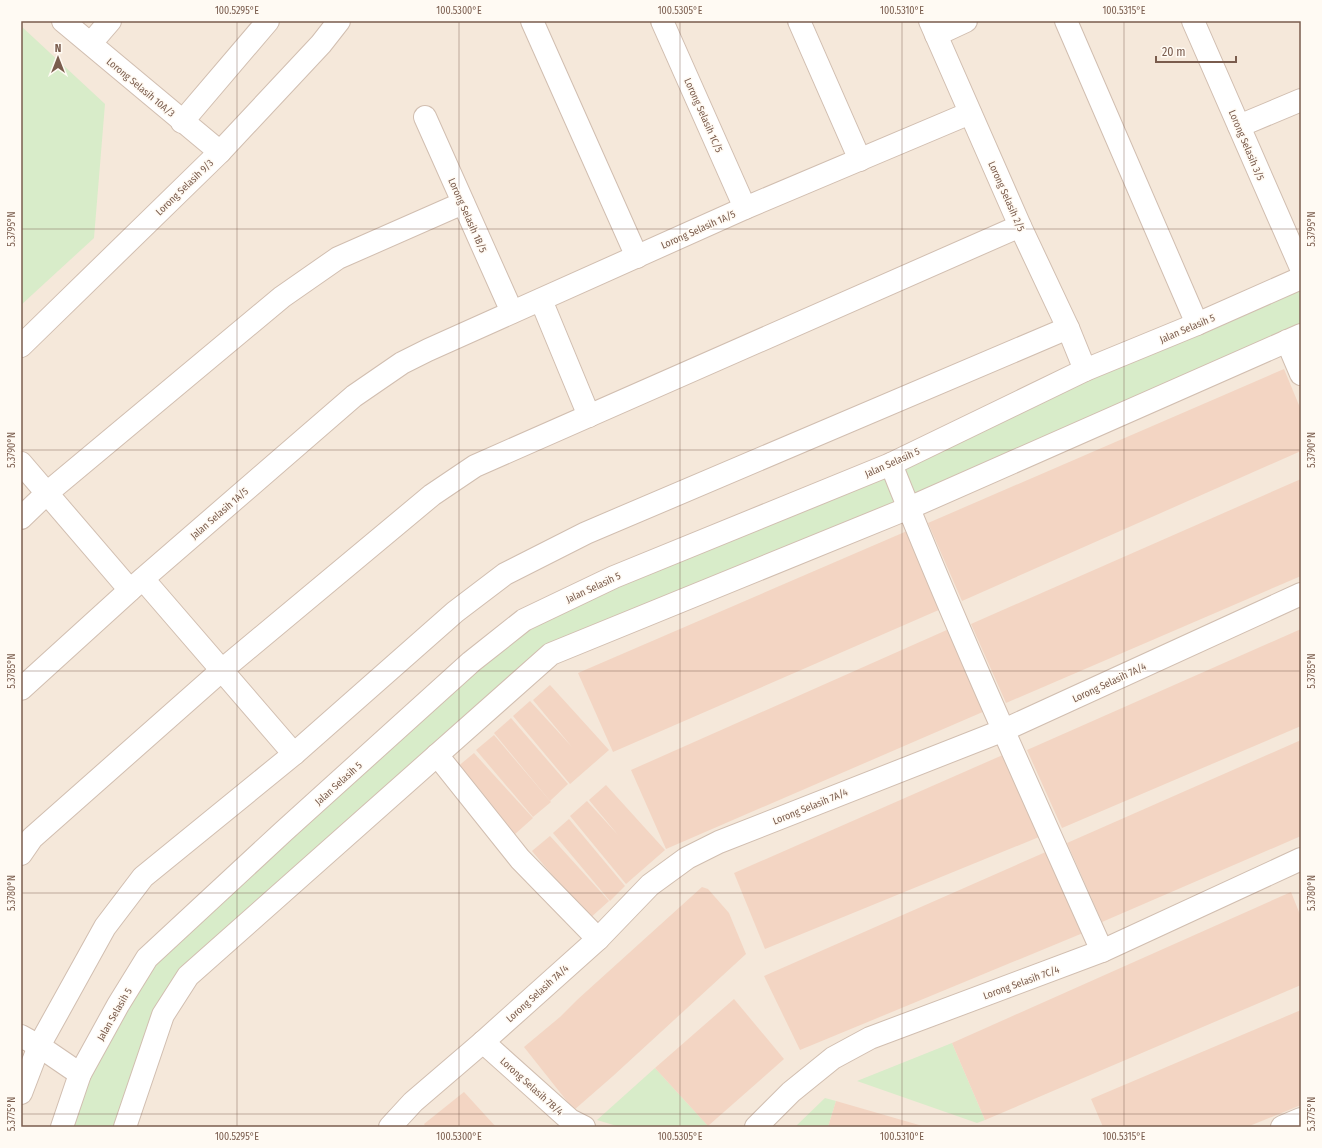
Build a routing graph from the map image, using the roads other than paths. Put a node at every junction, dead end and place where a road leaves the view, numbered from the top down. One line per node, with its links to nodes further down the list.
1 (63, 21): 12 (street, Lorong Selasih 10A/3)
2 (110, 21): 12 (street)
3 (268, 21): 16 (street)
4 (339, 21): 18 (street, Lorong Selasih 9/3)
5 (532, 21): 24 (street)
6 (662, 21): 21 (street, Lorong Selasih 1C/5)
7 (799, 21): 19 (street)
8 (966, 21): 11 (street)
9 (1066, 21): 29 (street)
10 (1193, 21): 17 (street, Lorong Selasih 3/5)
11 (933, 28): 14 (street, Lorong Selasih 2/5)
12 (91, 43): 16 (street, Lorong Selasih 10A/3)
13 (1301, 100): 17 (street)
14 (970, 113): 19 (street, Lorong Selasih 1A/5); 22 (street, Lorong Selasih 2/5)
15 (425, 117): 20 (street, Lorong Selasih 1B/5)
16 (182, 122): 18 (street, Lorong Selasih 10A/3)
17 (1239, 126): 23 (street, Lorong Selasih 3/5)
18 (220, 152): 32 (street, Lorong Selasih 9/3)
19 (860, 160): 21 (street, Lorong Selasih 1A/5)
20 (463, 203): 28 (street, Lorong Selasih 1B/5); 39 (street)
21 (745, 208): 24 (street, Lorong Selasih 1A/5)
22 (1020, 226): 30 (street, Lorong Selasih 2/5); 36 (street)
23 (1294, 234): 25 (street, Lorong Selasih 3/5)
24 (637, 257): 27 (street, Lorong Selasih 1A/5)
25 (1301, 268)
26 (1301, 278): 29 (street, Jalan Selasih 5)
27 (541, 300): 28 (street, Lorong Selasih 1A/5); 36 (street)
28 (512, 312): 33 (street, Lorong Selasih 1A/5)
29 (1197, 324): 34 (street, Jalan Selasih 5)
30 (1068, 328): 34 (street, Lorong Selasih 2/5); 47 (street)
31 (1294, 338): 35 (street); 40 (street)
32 (21, 346)
33 (428, 350): 42 (street, Jalan Selasih 1A/5)
34 (1085, 370): 38 (street, Jalan Selasih 5)
35 (1301, 374)
36 (589, 416): 44 (street)
37 (21, 463): 39 (street)
38 (892, 464): 40 (street); 55 (street, Jalan Selasih 5)
39 (47, 493): 41 (street); 42 (street)
40 (909, 508): 46 (street); 48 (street)
41 (21, 518)
42 (136, 584): 44 (street); 45 (street, Jalan Selasih 1A/5)
43 (1301, 594): 46 (street, Lorong Selasih 7A/4)
44 (222, 670): 47 (street); 49 (street)
45 (21, 689)
46 (1004, 730): 51 (street, Lorong Selasih 7A/4); 52 (street)
47 (294, 754): 53 (street)
48 (437, 755): 51 (street); 60 (street)
49 (21, 854)
50 (1301, 860): 52 (street, Lorong Selasih 7C/4)
51 (598, 939): 54 (street, Lorong Selasih 7A/4)
52 (1102, 951): 62 (street, Lorong Selasih 7C/4)
53 (30, 1041): 55 (street); 56 (street)
54 (483, 1042): 58 (street, Lorong Selasih 7B/4); 61 (street, Lorong Selasih 7A/4)
55 (80, 1074): 59 (street, Jalan Selasih 5)
56 (21, 1093)
57 (1301, 1119): 63 (street)
58 (571, 1125)
59 (62, 1127)
60 (125, 1127)
61 (390, 1127)
62 (756, 1127)
63 (1282, 1127)

